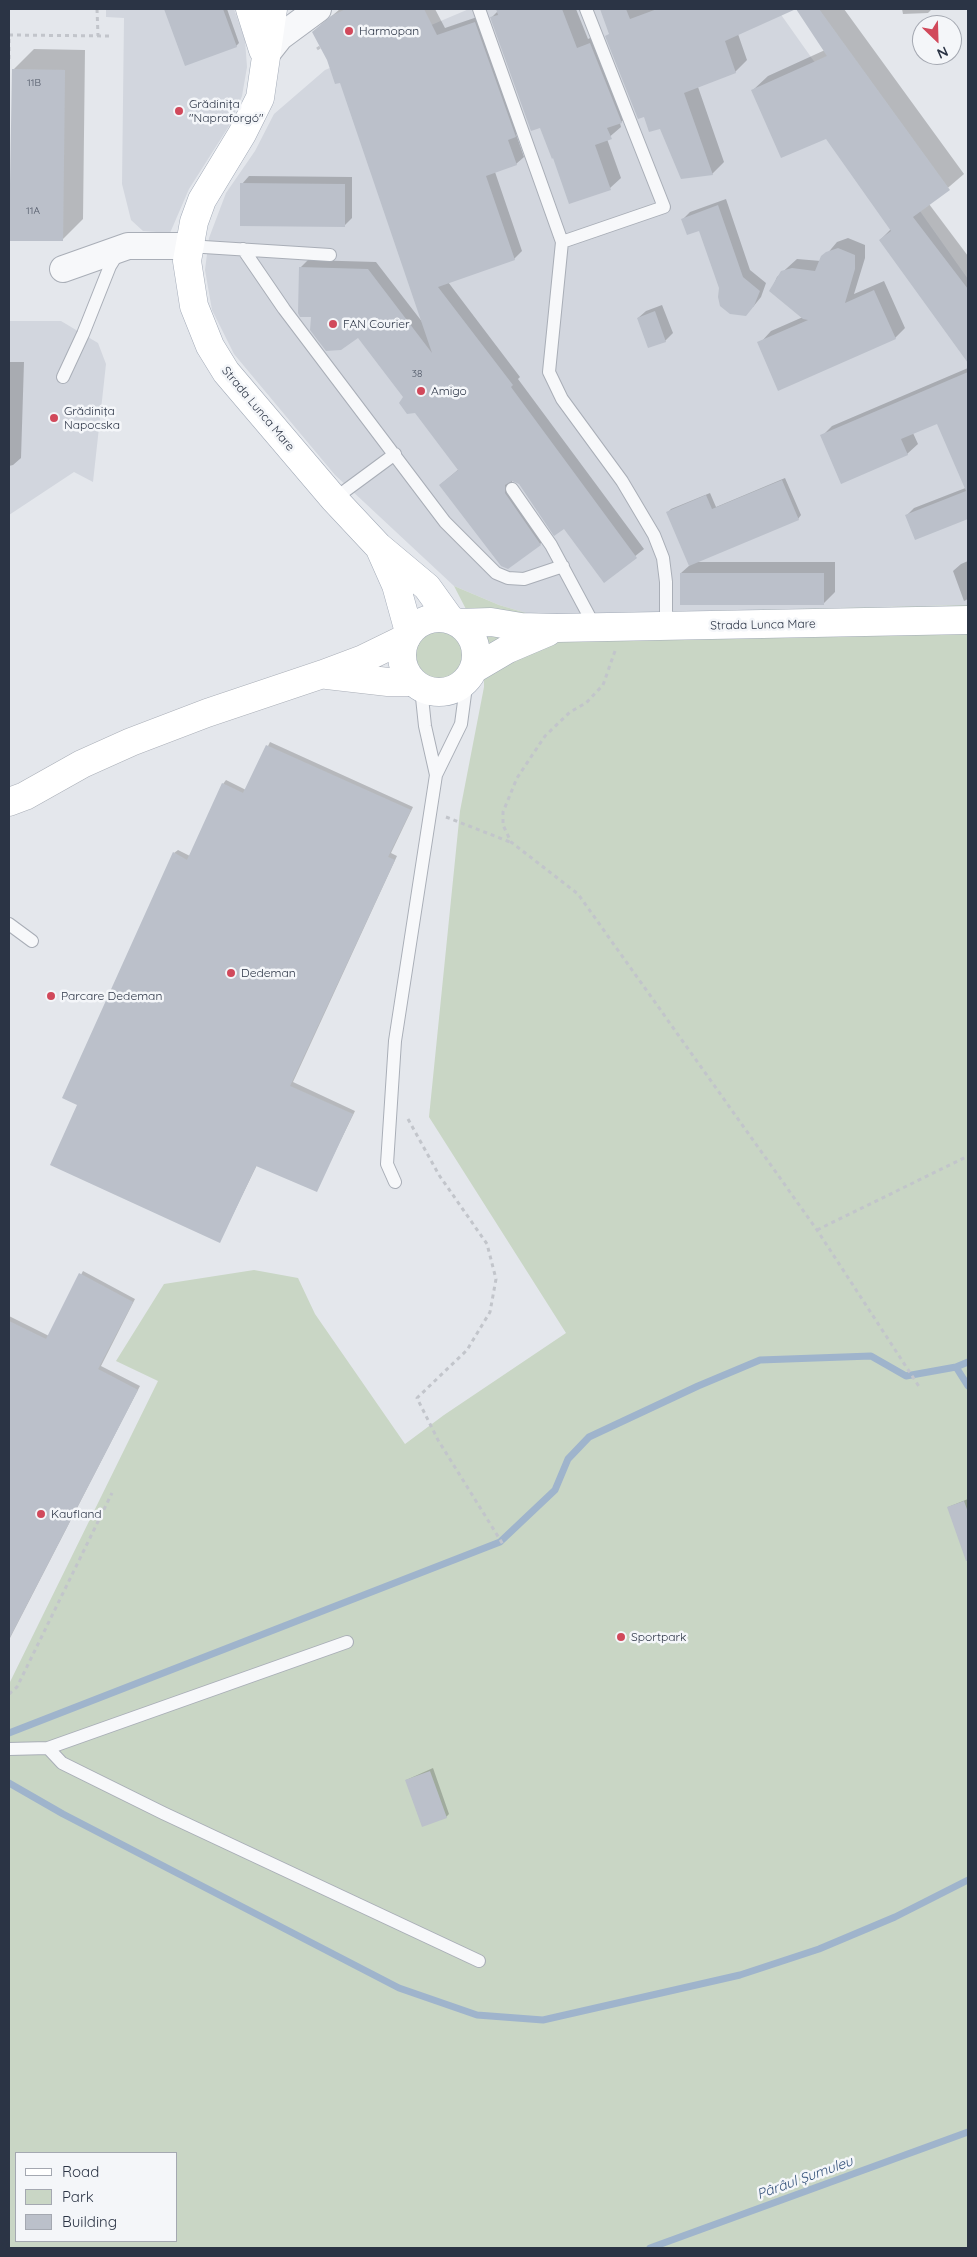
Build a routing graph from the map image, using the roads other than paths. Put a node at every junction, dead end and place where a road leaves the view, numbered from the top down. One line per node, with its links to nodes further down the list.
1 (250, 9): 6 (main road, Strada Lunca Mare)
2 (272, 9): 6 (main road, Strada Lunca Mare)
3 (318, 9): 6 (street)
4 (479, 9): 7 (lane)
5 (586, 9): 7 (lane)
6 (265, 56): 9 (main road, Strada Lunca Mare)
7 (562, 242): 21 (lane)
8 (128, 246): 9 (street); 12 (street); 13 (lane)
9 (188, 246): 10 (lane); 16 (main road, Strada Lunca Mare)
10 (243, 249): 11 (lane); 14 (lane)
11 (330, 256)
12 (63, 269)
13 (63, 377)
14 (395, 454): 16 (lane); 18 (lane)
15 (512, 488): 18 (lane)
16 (334, 499): 17 (main road, Strada Lunca Mare)
17 (378, 546): 20 (main road, Strada Lunca Mare); 24 (main road, Strada Lunca Mare)
18 (563, 566): 23 (lane)
19 (968, 620): 21 (main road, Strada Lunca Mare)
20 (454, 621): 22 (main road, Strada Lunca Mare); 24 (main road); 26 (main road)
21 (666, 627): 23 (main road, Strada Lunca Mare)
22 (557, 628): 23 (main road, Strada Lunca Mare); 26 (main road, Strada Lunca Mare)
23 (606, 628)
24 (408, 635): 25 (main road); 27 (main road)
25 (323, 674): 27 (main road); 29 (main road)
26 (470, 674): 27 (main road); 28 (lane)
27 (416, 685): 28 (lane)
28 (436, 775): 32 (lane)
29 (14, 802)
30 (9, 924): 31 (lane)
31 (32, 941)
32 (395, 1182)
33 (347, 1642): 34 (lane)
34 (48, 1748): 35 (lane); 36 (lane)
35 (9, 1749)
36 (479, 1961)

